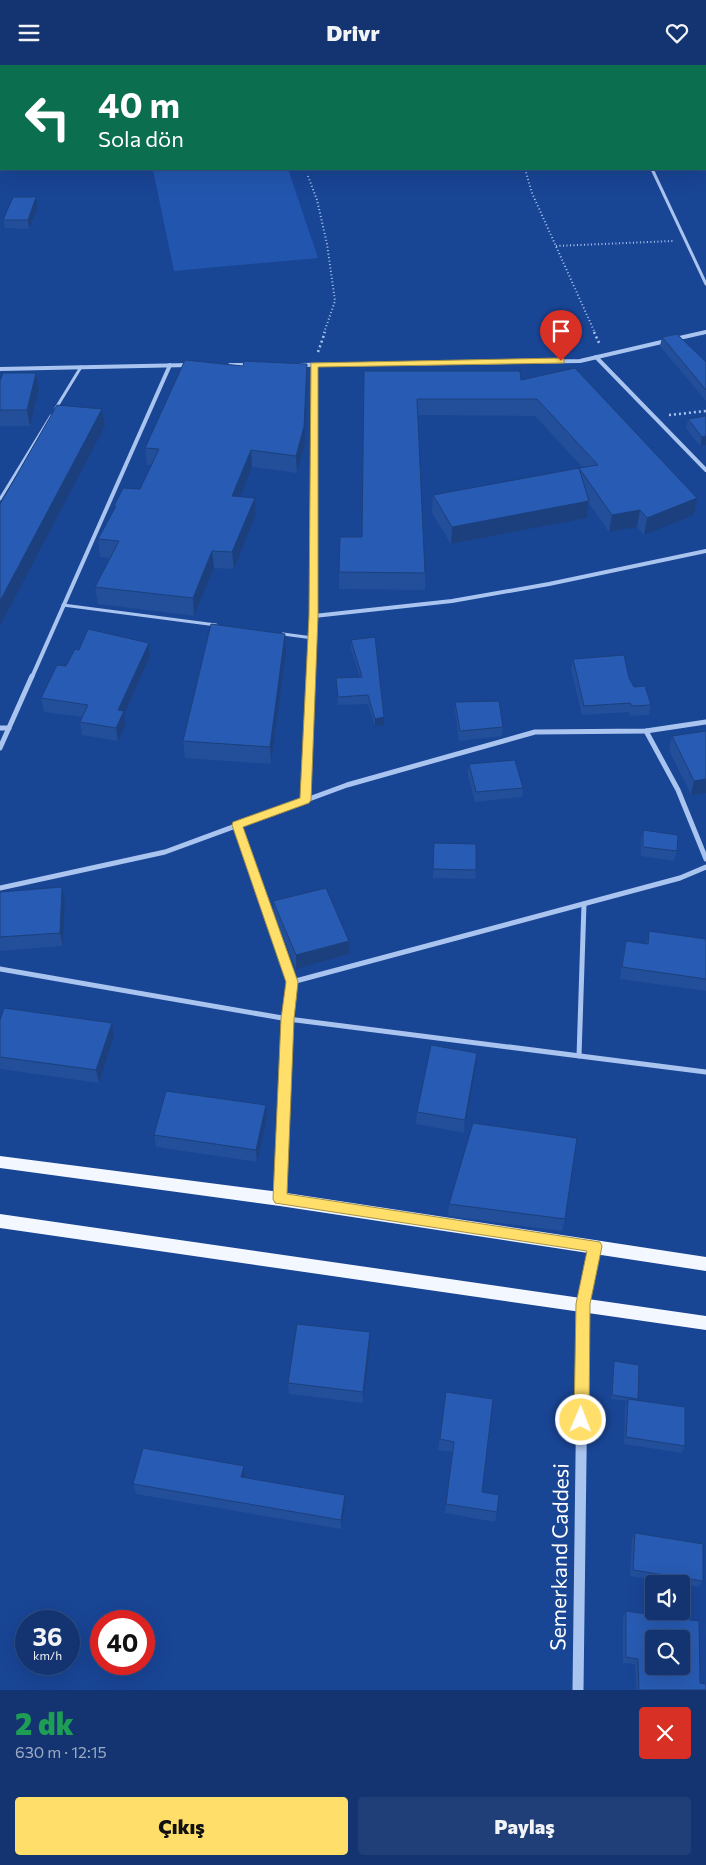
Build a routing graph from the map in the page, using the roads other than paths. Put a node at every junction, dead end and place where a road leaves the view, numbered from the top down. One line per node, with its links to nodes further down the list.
1 (652, 170): 2 (street)
2 (706, 284)
3 (706, 332): 4 (street)
4 (596, 357): 10 (street); 13 (street)
5 (170, 365): 6 (street); 11 (street); 16 (street)
6 (198, 365)
7 (227, 365): 8 (street)
8 (256, 365)
9 (294, 365): 10 (street)
10 (314, 365): 17 (street)
11 (81, 367): 12 (street); 14 (lane)
12 (0, 369)
13 (706, 470)
14 (0, 499)
15 (706, 551): 17 (street)
16 (63, 605): 18 (lane); 22 (street)
17 (314, 616): 20 (street)
18 (226, 627)
19 (274, 633): 20 (lane)
20 (312, 638): 26 (street)
21 (706, 722): 24 (street)
22 (9, 728): 23 (street); 25 (street)
23 (0, 729)
24 (646, 731): 26 (street); 28 (street)
25 (0, 748)
26 (305, 800): 27 (street)
27 (237, 825): 30 (street); 33 (street)
28 (706, 859)
29 (706, 867): 31 (street)
30 (0, 888)
31 (584, 904): 33 (street); 35 (street)
32 (0, 969): 34 (street)
33 (292, 982): 34 (street)
34 (288, 1019): 35 (street); 38 (street)
35 (579, 1056): 36 (street)
36 (706, 1072)
37 (0, 1162): 38 (main road)
38 (280, 1199): 40 (main road)
39 (0, 1221): 42 (main road)
40 (595, 1246): 41 (main road); 42 (street, Semerkand Caddesi)
41 (706, 1265)
42 (583, 1304): 43 (main road); 44 (street, Semerkand Caddesi)
43 (706, 1323)
44 (578, 1690)

